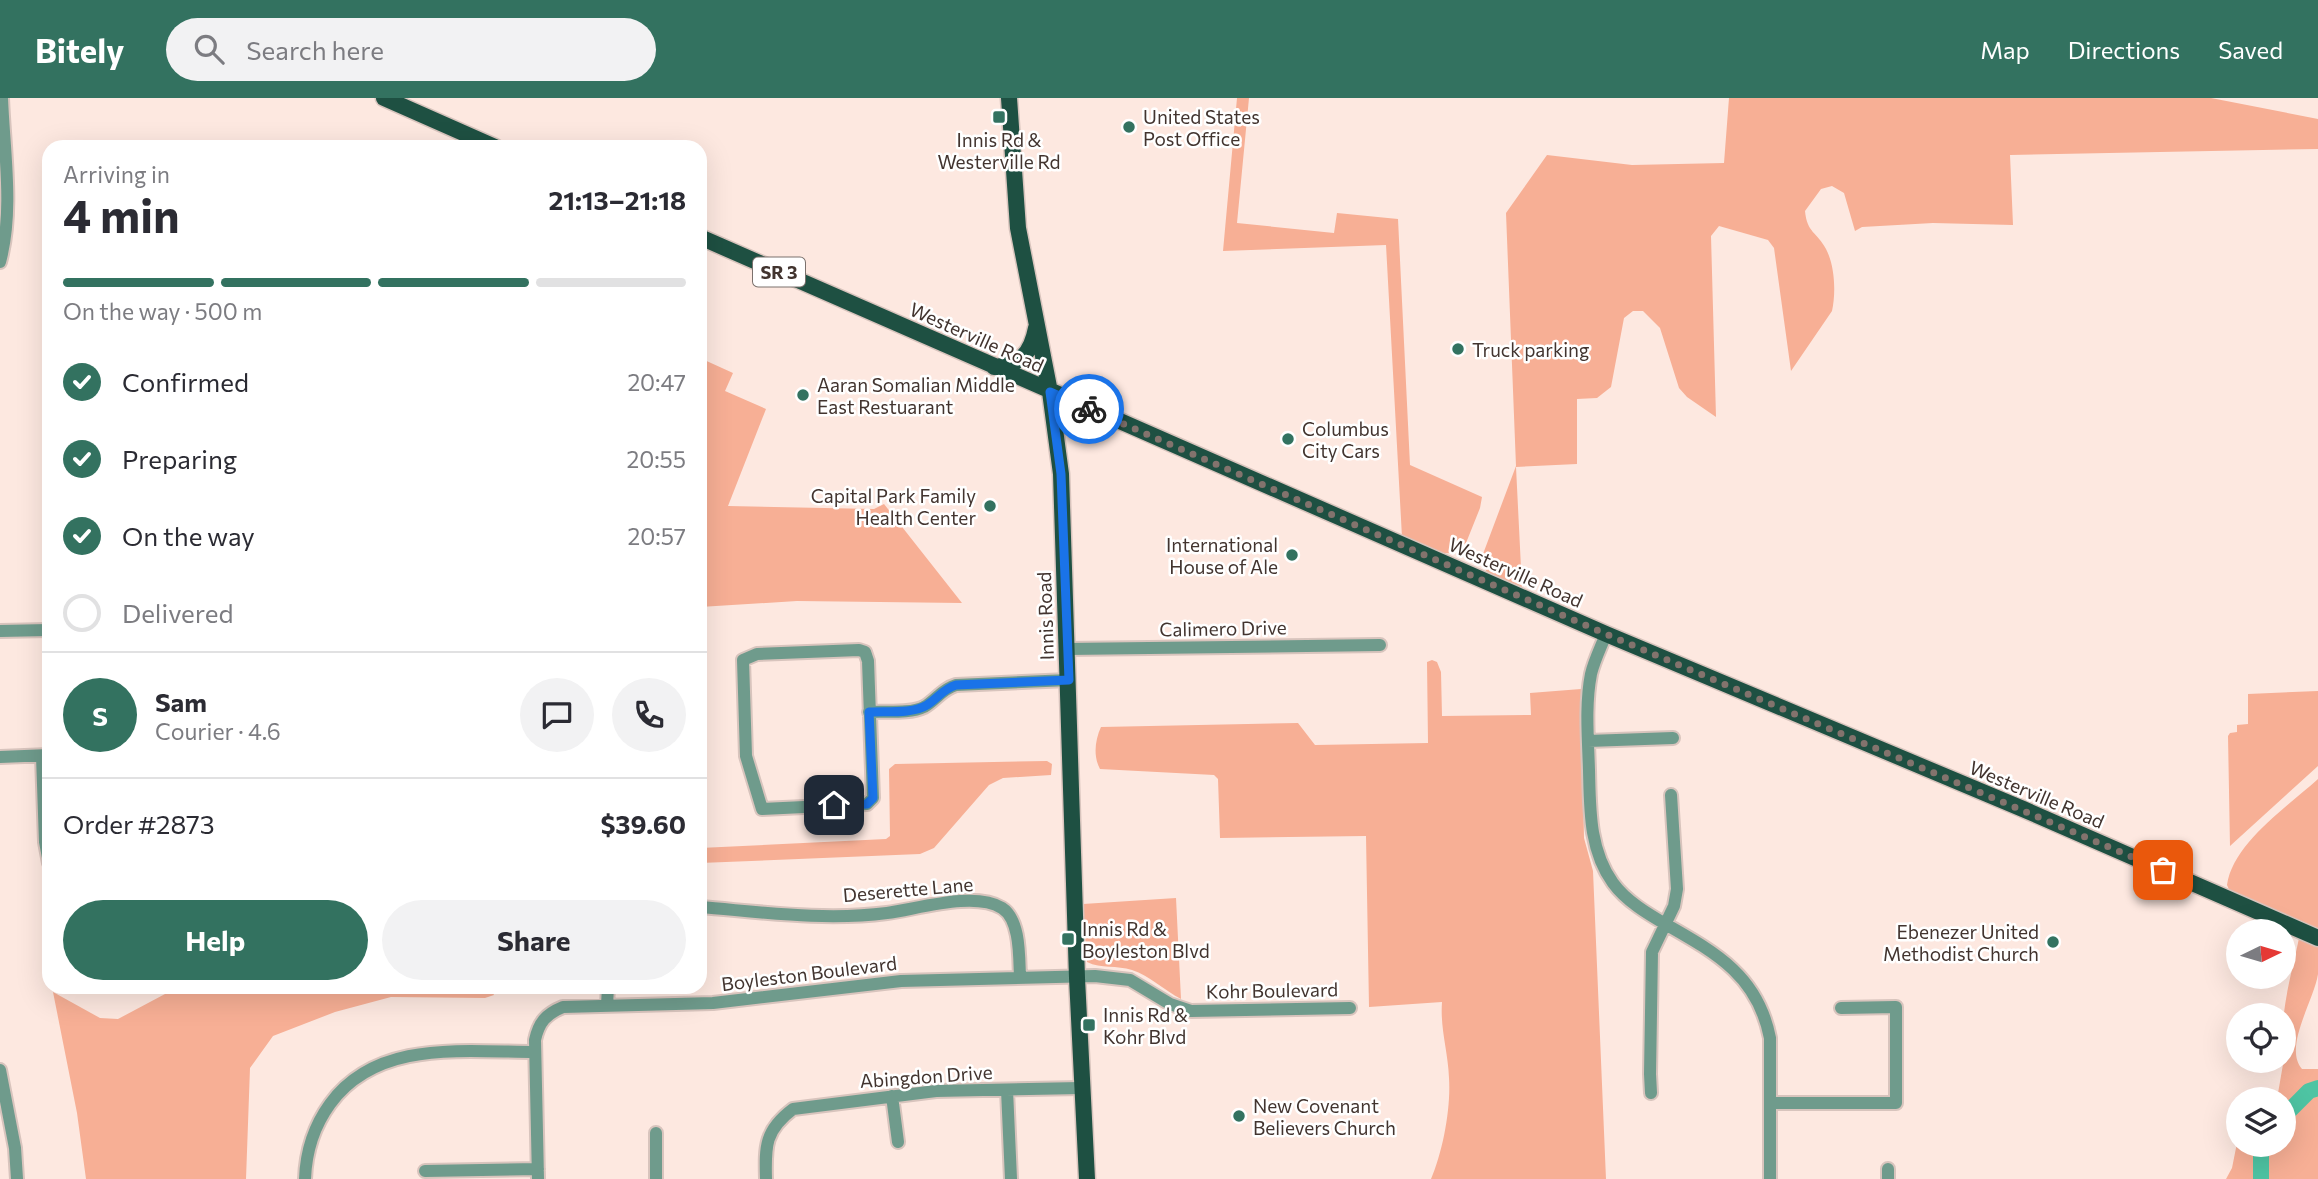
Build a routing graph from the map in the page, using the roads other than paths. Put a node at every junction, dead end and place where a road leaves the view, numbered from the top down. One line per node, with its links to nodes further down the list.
1 (2, 98): 6 (street)
2 (384, 98): 4 (main road)
3 (1009, 98): 7 (main road, Innis Road)
4 (479, 140)
5 (707, 240): 8 (main road, Westerville Road / SR 3)
6 (0, 262)
7 (1036, 327): 8 (main road); 9 (main road, Innis Road)
8 (994, 367): 9 (main road, Westerville Road / SR 3)
9 (1050, 392): 12 (main road, Westerville Road / SR 3); 14 (main road, Innis Road)
10 (42, 630): 11 (street)
11 (0, 631)
12 (1606, 634): 18 (street); 24 (main road, Westerville Road / SR 3)
13 (1380, 645): 14 (street, Calimero Drive)
14 (1067, 649): 15 (main road, Innis Road)
15 (1069, 680): 16 (street); 26 (main road, Innis Road)
16 (869, 712): 16 (street)
17 (1673, 738): 18 (street)
18 (1588, 741): 23 (street)
19 (42, 755): 20 (street)
20 (0, 757)
21 (1671, 795): 23 (street)
22 (707, 908): 25 (street, Deserette Lane)
23 (1664, 924): 35 (street); 37 (street)
24 (2318, 938)
25 (1020, 978): 26 (street, Boyleston Boulevard); 28 (street, Boyleston Boulevard)
26 (1077, 978): 29 (street, Kohr Boulevard); 33 (main road, Innis Road)
27 (608, 994): 28 (street)
28 (607, 1005): 31 (street, Boyleston Boulevard)
29 (1350, 1008)
30 (1842, 1008): 37 (street)
31 (535, 1052): 41 (street, Boyleston Boulevard); 43 (street)
32 (0, 1070): 42 (street)
33 (1082, 1088): 34 (street, Abingdon Drive); 47 (main road, Innis Road)
34 (1007, 1090): 36 (street, Abingdon Drive); 46 (street)
35 (1651, 1093)
36 (892, 1096): 39 (street); 45 (street, Abingdon Drive)
37 (1770, 1103): 48 (street)
38 (656, 1133): 44 (street)
39 (898, 1142)
40 (425, 1171): 41 (street)
41 (538, 1174)
42 (17, 1179)
43 (305, 1179)
44 (656, 1179)
45 (766, 1179)
46 (1011, 1179)
47 (1087, 1179)
48 (1770, 1179)

